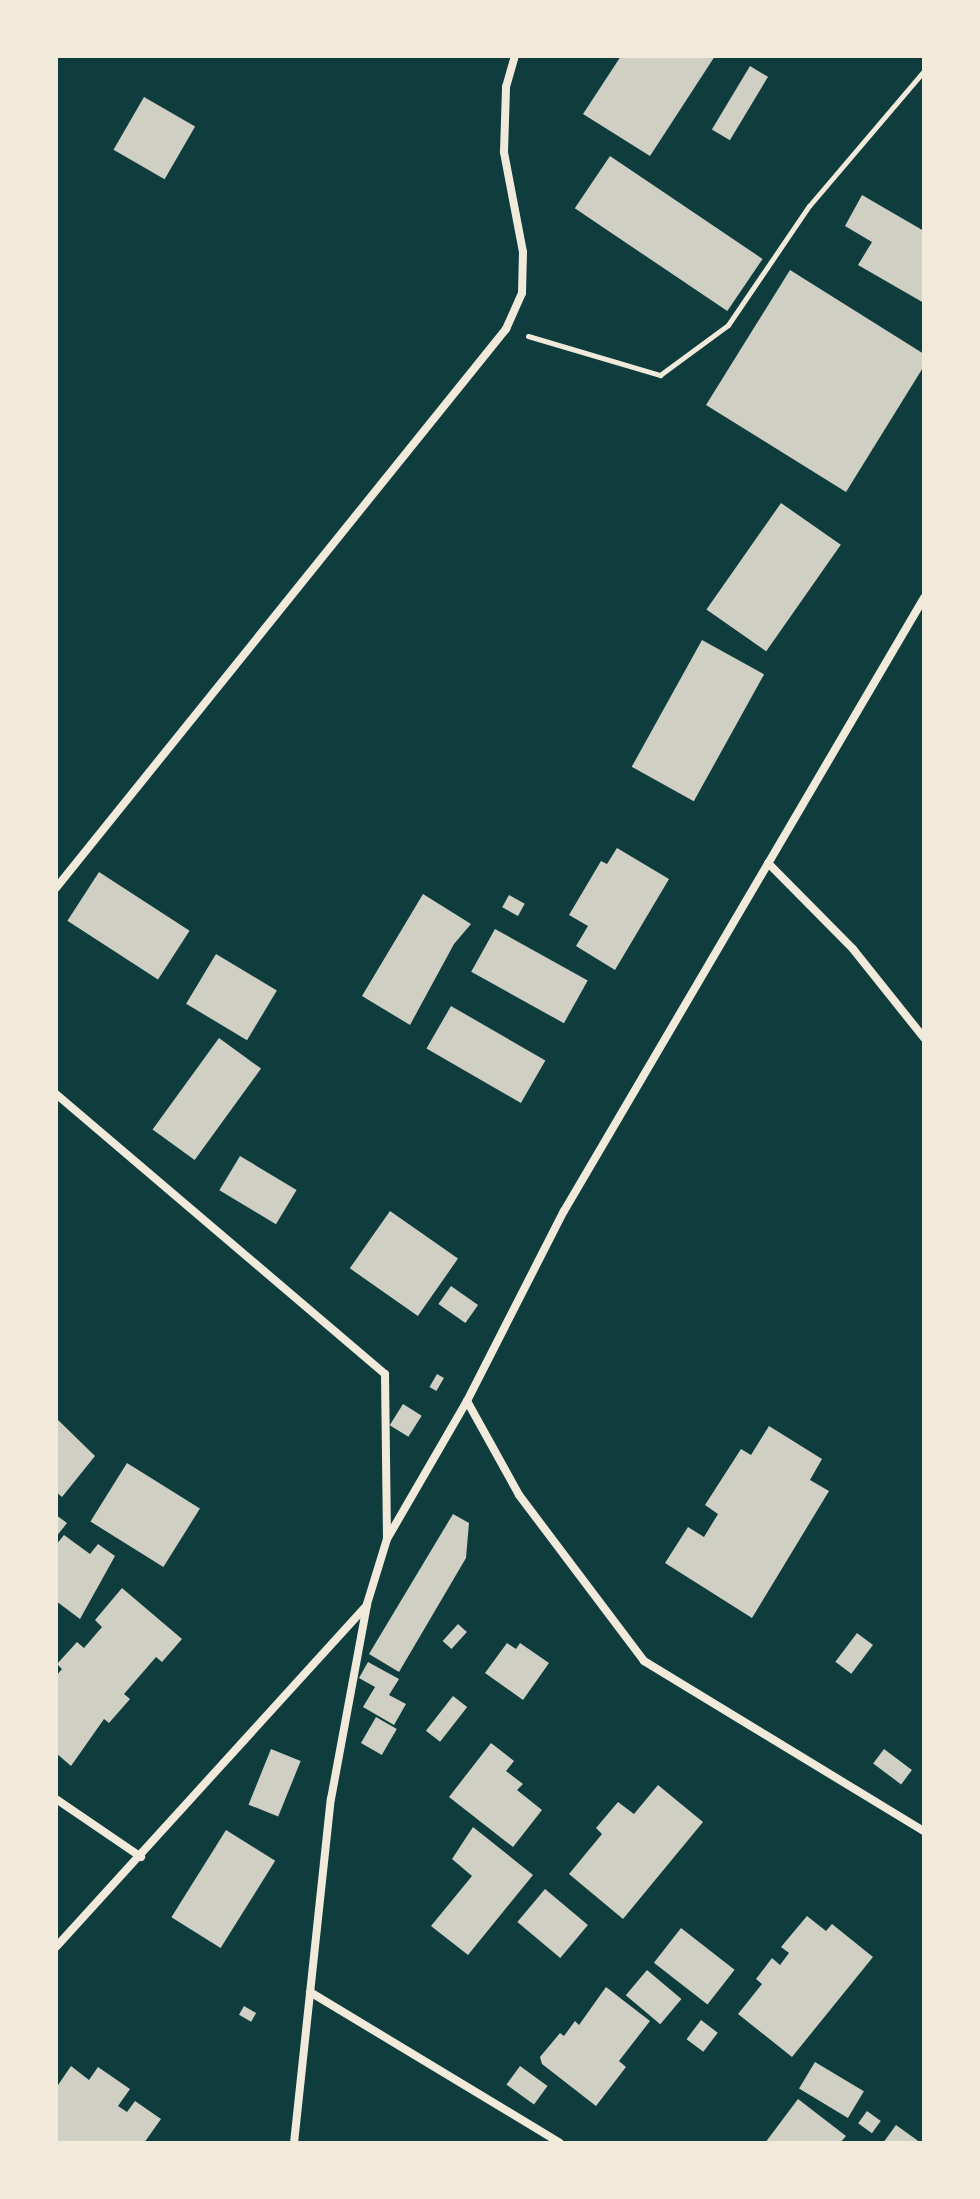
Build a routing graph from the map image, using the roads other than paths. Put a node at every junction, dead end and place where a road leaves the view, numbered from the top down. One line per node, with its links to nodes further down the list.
1 (515, 56): 4 (street)
2 (924, 598): 3 (street)
3 (768, 863): 5 (street); 7 (street)
4 (56, 888)
5 (924, 1038)
6 (56, 1094): 8 (street)
7 (467, 1401): 8 (street); 11 (street)
8 (387, 1539): 9 (street)
9 (367, 1604): 12 (street); 14 (street)
10 (56, 1799): 12 (street)
11 (924, 1831)
12 (141, 1857): 13 (street)
13 (56, 1947)
14 (310, 1992): 15 (street); 16 (street)
15 (294, 2143)
16 (560, 2143)

